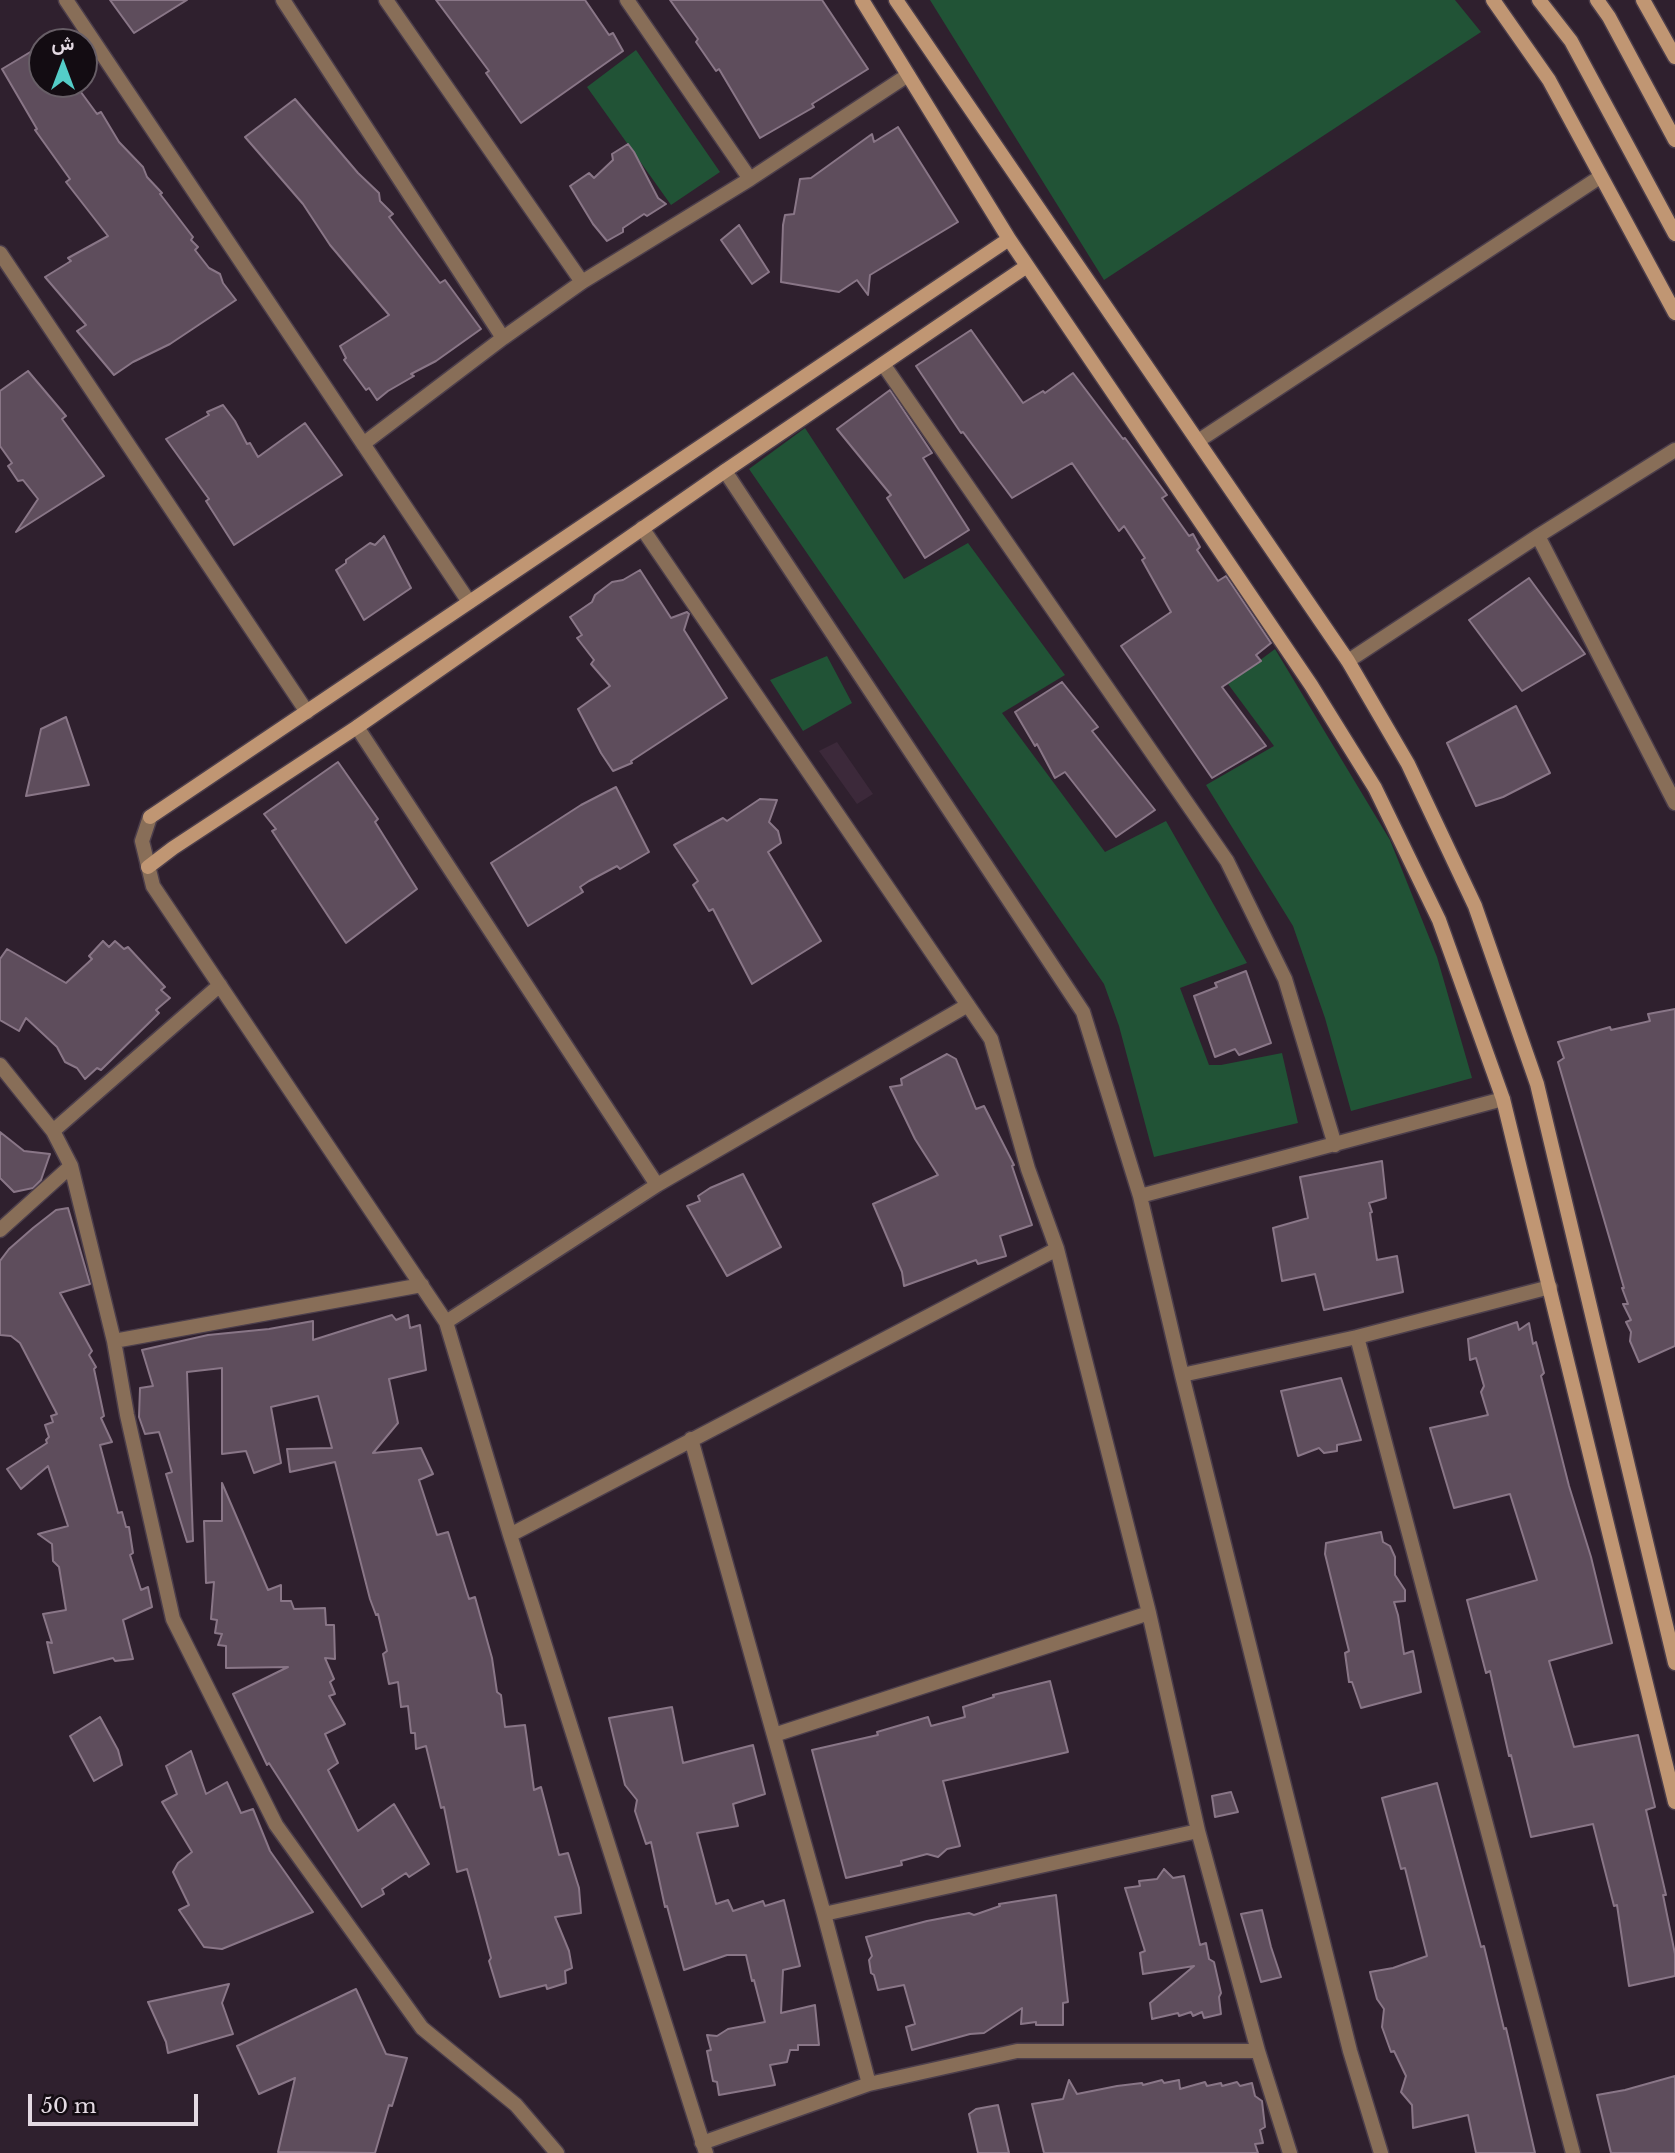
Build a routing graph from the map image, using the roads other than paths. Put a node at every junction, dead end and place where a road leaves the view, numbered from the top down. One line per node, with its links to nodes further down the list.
1 (66, 0): 25 (street)
2 (283, 0): 22 (street)
3 (386, 0): 20 (street)
4 (627, 0): 15 (street)
5 (862, 0): 12 (street)
6 (896, 0): 24 (street)
7 (1493, 0): 14 (street)
8 (1539, 0): 16 (street)
9 (1597, 0): 13 (street)
10 (1643, 0): 11 (street)
11 (1675, 57)
12 (908, 75): 15 (street); 17 (street)
13 (1675, 140)
14 (1600, 177): 21 (street); 24 (street)
15 (750, 179): 20 (street)
16 (1675, 234)
17 (1009, 239): 19 (street); 30 (street)
18 (0, 253): 32 (street)
19 (1027, 266): 23 (street); 39 (street)
20 (582, 282): 22 (street)
21 (1675, 313)
22 (503, 338): 25 (street)
23 (883, 364): 27 (street); 41 (street)
24 (1198, 440): 31 (street)
25 (363, 444): 30 (street)
26 (1675, 450): 29 (street)
27 (725, 471): 28 (street); 44 (street)
28 (642, 528): 33 (street); 37 (street)
29 (1538, 536): 31 (street); 34 (street)
30 (469, 602): 32 (street)
31 (1348, 661): 56 (street)
32 (307, 712): 35 (street)
33 (357, 727): 35 (street); 43 (street)
34 (1675, 803)
35 (148, 867): 36 (street)
36 (219, 985): 40 (street); 47 (street)
37 (968, 1005): 43 (street); 46 (street)
38 (0, 1065): 40 (street)
39 (1503, 1099): 41 (street); 48 (street)
40 (53, 1131): 42 (street)
41 (1335, 1145): 44 (street)
42 (71, 1166): 45 (street); 51 (street)
43 (657, 1185): 49 (street)
44 (1140, 1196): 52 (street)
45 (0, 1230)
46 (1057, 1249): 53 (street); 55 (street)
47 (422, 1285): 49 (street); 51 (street)
48 (1550, 1287): 50 (street); 58 (street)
49 (446, 1322): 54 (street)
50 (1357, 1337): 52 (street); 67 (street)
51 (114, 1341): 64 (street)
52 (1182, 1375): 66 (street)
53 (691, 1439): 54 (street); 57 (street)
54 (510, 1535): 63 (street)
55 (1149, 1613): 57 (street); 59 (street)
56 (1675, 1663)
57 (774, 1735): 60 (street)
58 (1675, 1802)
59 (1198, 1831): 60 (street); 61 (street)
60 (824, 1914): 62 (street)
61 (1258, 2051): 62 (street); 65 (street)
62 (869, 2084): 63 (street)
63 (704, 2148)
64 (557, 2153)
65 (1290, 2153)
66 (1381, 2153)
67 (1573, 2153)

